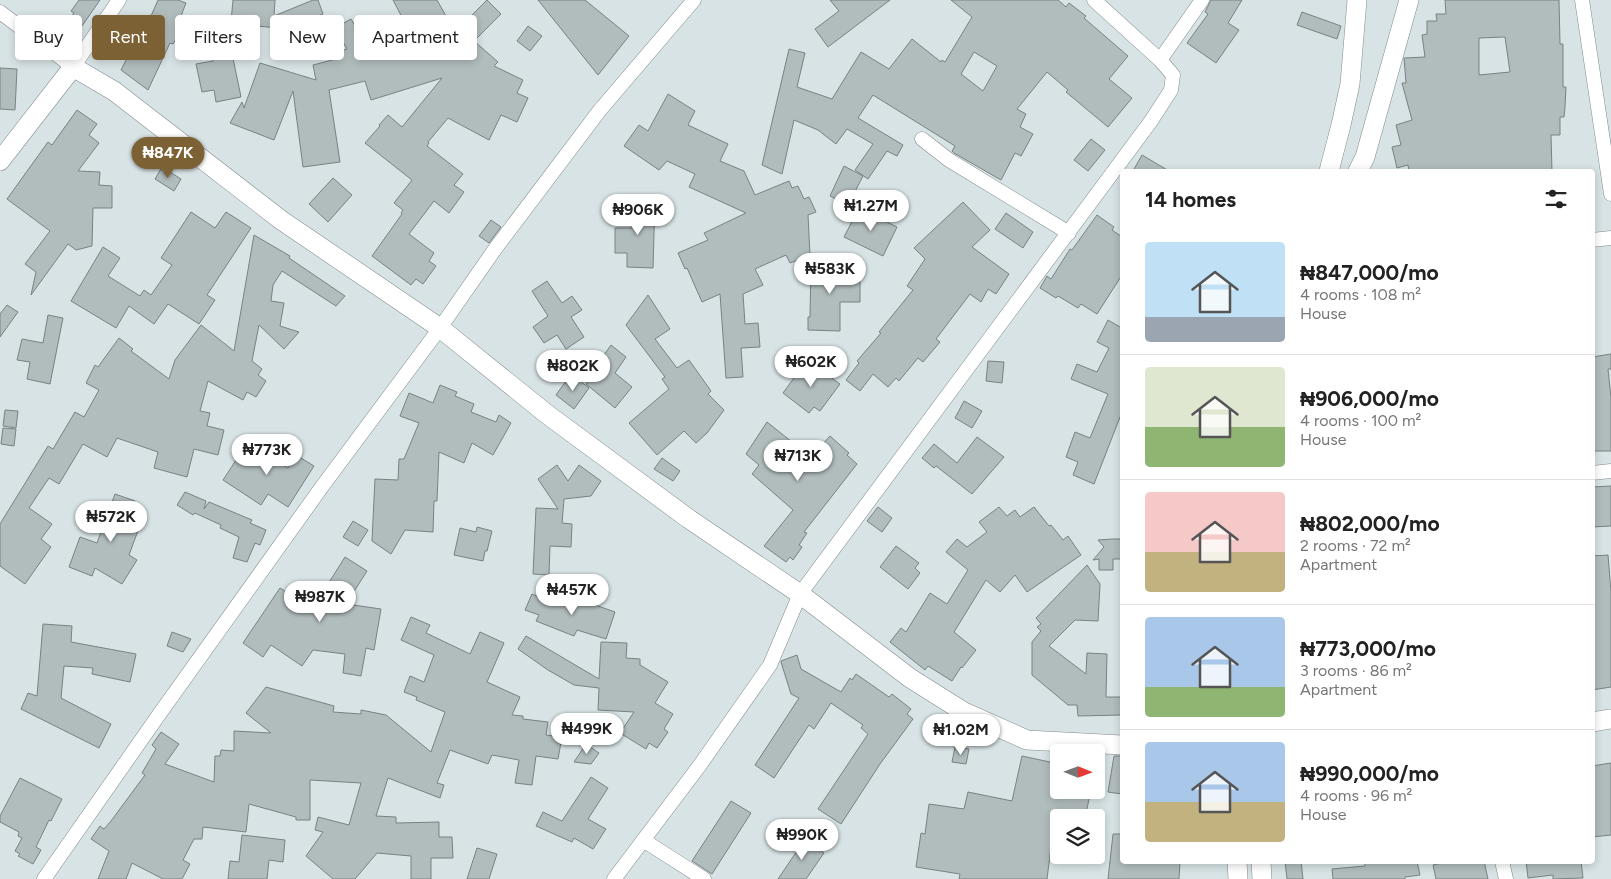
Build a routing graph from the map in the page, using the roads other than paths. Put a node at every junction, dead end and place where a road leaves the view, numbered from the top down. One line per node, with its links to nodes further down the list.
1 (119, 0): 10 (street)
2 (694, 0): 19 (street)
3 (1094, 0): 9 (street)
4 (1202, 0): 9 (street)
5 (1356, 0): 13 (street)
6 (1409, 0): 14 (street)
7 (1582, 0): 15 (street)
8 (0, 12): 10 (street)
9 (1160, 60): 16 (street)
10 (73, 67): 12 (street); 19 (street)
11 (922, 139): 16 (street)
12 (0, 161)
13 (1330, 169)
14 (1359, 169)
15 (1611, 194)
16 (1069, 233): 22 (street)
17 (1611, 238): 18 (street)
18 (1595, 240)
19 (440, 328): 22 (street); 30 (street)
20 (1611, 472): 21 (street)
21 (1595, 473)
22 (800, 594): 25 (street); 26 (street)
23 (1611, 719): 24 (street)
24 (1595, 722)
25 (1120, 745)
26 (643, 840): 31 (street); 32 (street)
27 (1237, 864): 33 (street)
28 (1261, 864): 34 (street)
29 (1503, 864): 35 (street)
30 (44, 879)
31 (614, 879)
32 (704, 879)
33 (1238, 879)
34 (1262, 879)
35 (1506, 879)

